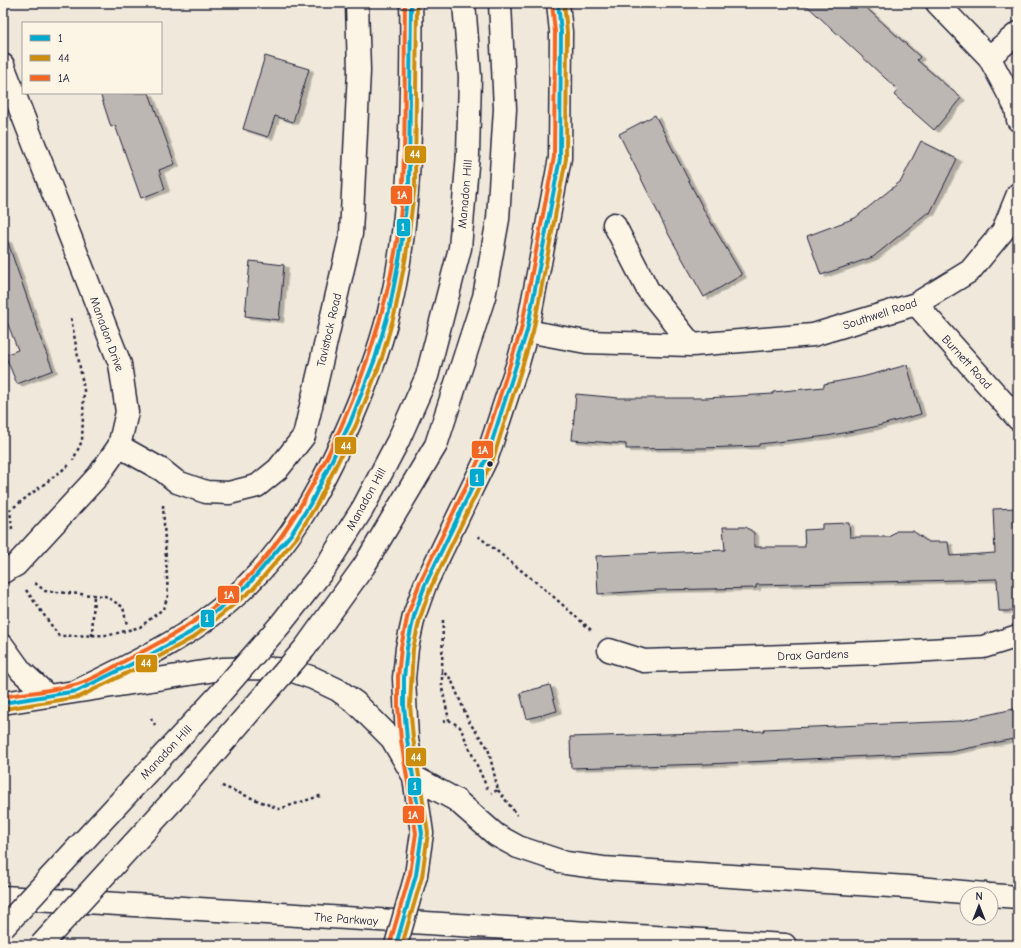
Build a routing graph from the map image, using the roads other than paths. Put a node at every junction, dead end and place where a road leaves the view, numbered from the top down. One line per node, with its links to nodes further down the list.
1 (357, 3): 17 (main road, Tavistock Road)
2 (411, 3): 22 (main road)
3 (464, 3): 30 (main road, Manadon Hill, bridge)
4 (500, 3): 31 (main road, bridge)
5 (558, 3): 14 (main road)
6 (937, 3): 8 (main road)
7 (1018, 33): 8 (main road)
8 (990, 57): 10 (main road)
9 (3, 65): 17 (main road, Manadon Drive)
10 (1018, 120)
11 (1018, 194): 13 (main road, Southwell Road)
12 (614, 224): 15 (main road)
13 (916, 304): 15 (main road, Southwell Road); 16 (main road, Burnett Road)
14 (527, 332): 15 (main road, Southwell Road); 25 (main road)
15 (692, 345)
16 (1018, 419)
17 (118, 446): 18 (main road, Manadon Drive)
18 (9, 569)
19 (1018, 636): 21 (main road, Drax Gardens)
20 (3, 646): 23 (main road)
21 (609, 650)
22 (77, 691): 23 (main road); 25 (main road)
23 (48, 696): 24 (main road)
24 (3, 703)
25 (414, 776): 26 (main road); 32 (main road, bridge)
26 (959, 892)
27 (999, 895): 29 (main road)
28 (3, 897): 33 (main road, The Parkway)
29 (1018, 897)
30 (3, 928)
31 (41, 945)
32 (396, 945)
33 (784, 945)

